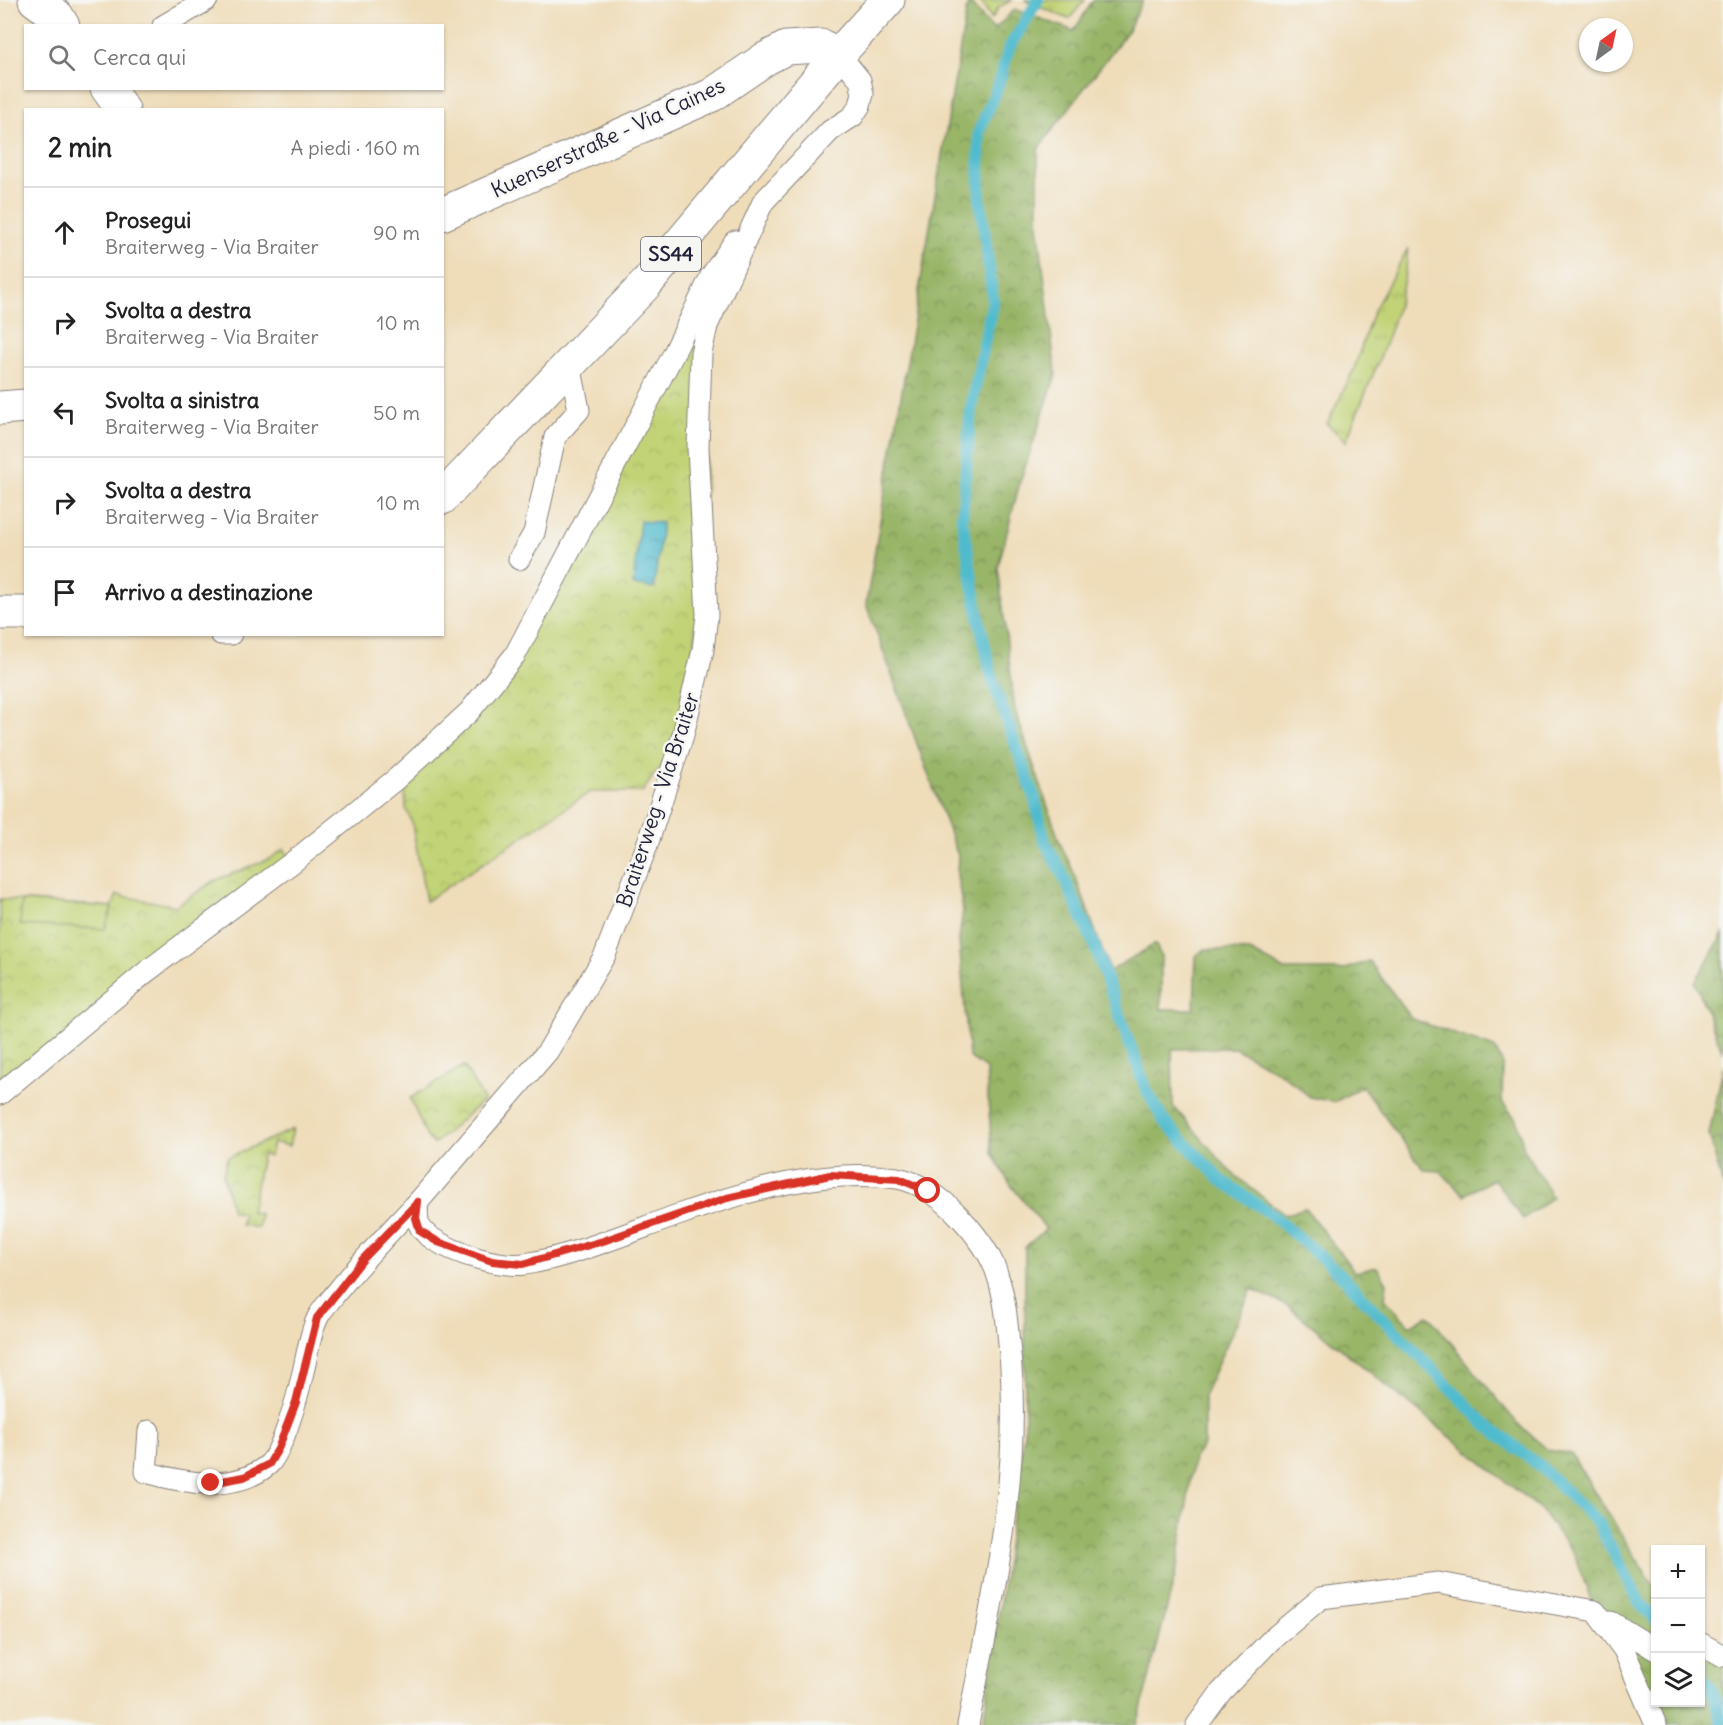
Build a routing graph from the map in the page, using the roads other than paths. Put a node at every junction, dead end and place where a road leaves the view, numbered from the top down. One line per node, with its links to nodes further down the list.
1 (35, 0): 4 (main road)
2 (207, 0): 5 (lane)
3 (888, 0): 6 (main road, SS44)
4 (62, 24)
5 (166, 24)
6 (839, 54): 9 (lane, Braiterweg - Via Braiter); 10 (main road, Kuenserstraße - Via Caines); 11 (main road, SS44)
7 (109, 90): 8 (main road)
8 (122, 108)
9 (763, 202): 18 (lane, Braiterweg - Via Braiter); 19 (lane, Braiterweg - Via Braiter)
10 (444, 213)
11 (570, 364): 14 (main road, SS44); 15 (lane)
12 (24, 406): 13 (main road)
13 (0, 408)
14 (444, 496)
15 (519, 559)
16 (0, 613): 17 (main road)
17 (24, 613)
18 (0, 1094)
19 (418, 1202): 20 (lane, Braiterweg - Via Braiter); 25 (lane)
20 (149, 1431)
21 (1596, 1611): 23 (lane); 26 (lane); 27 (lane)
22 (1705, 1645): 24 (lane)
23 (1651, 1647)
24 (1723, 1656)
25 (968, 1725)
26 (1197, 1725)
27 (1656, 1725)

